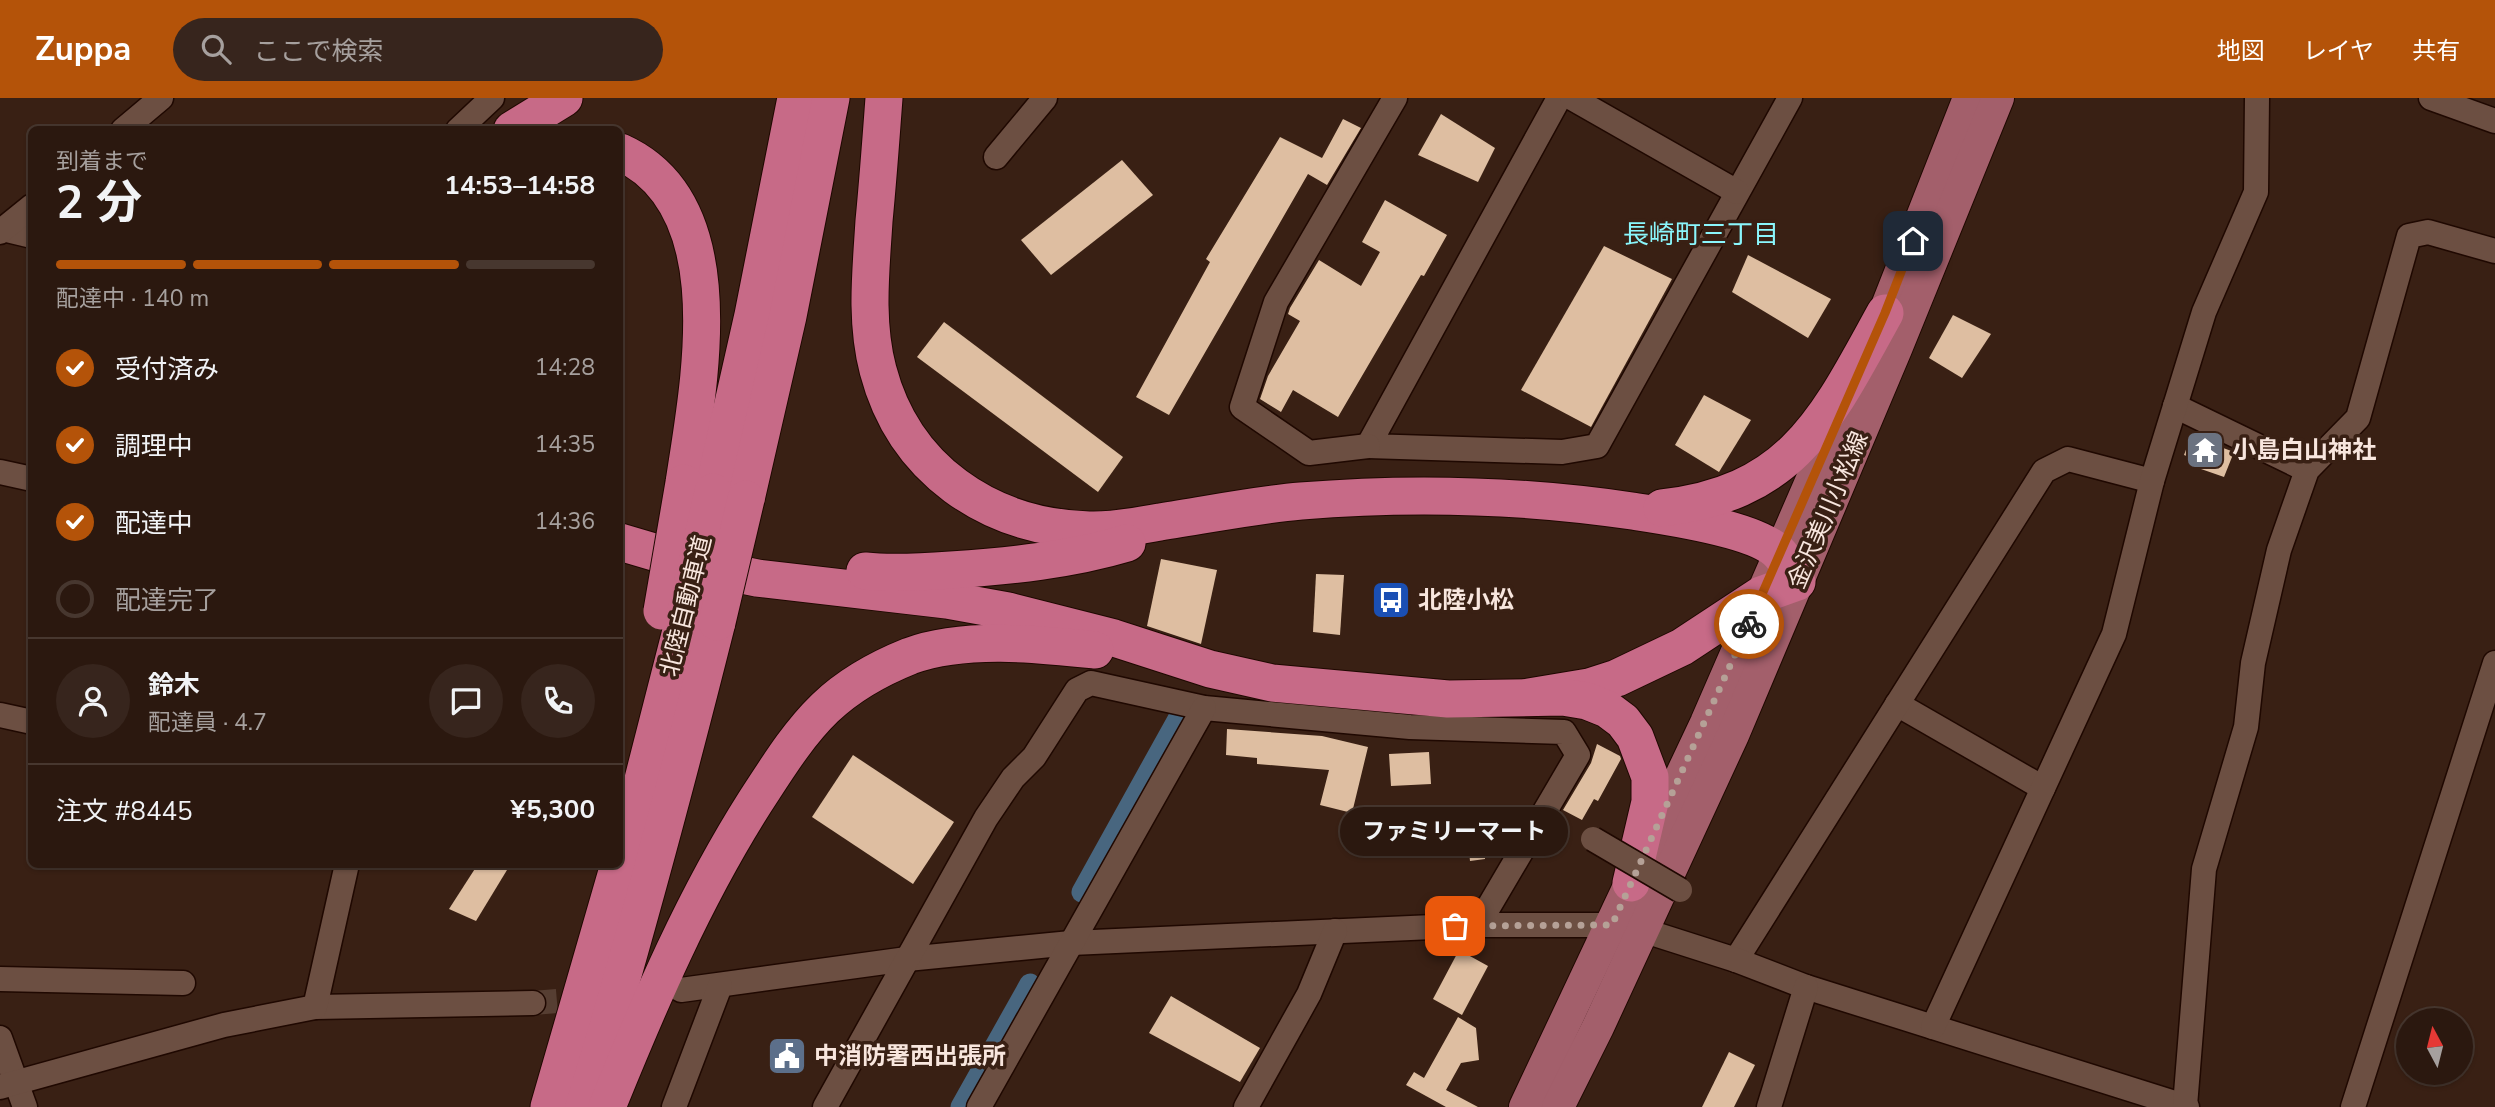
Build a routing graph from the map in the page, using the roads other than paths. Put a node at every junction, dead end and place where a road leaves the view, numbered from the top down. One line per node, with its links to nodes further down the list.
1 (161, 98): 17 (street)
2 (564, 98): 19 (highway)
3 (796, 98): 34 (highway, 北陸自動車道)
4 (831, 98): 34 (highway, 北陸自動車道)
5 (884, 98): 36 (highway)
6 (1045, 98): 21 (street)
7 (1559, 98): 29 (street)
8 (1572, 98): 22 (street)
9 (1790, 98): 22 (street)
10 (1969, 98): 27 (main road)
11 (1998, 98): 39 (main road, 金沢美川小松線)
12 (2257, 98): 28 (street)
13 (2431, 98): 16 (street)
14 (1391, 99): 29 (street)
15 (477, 101): 18 (street)
16 (2495, 121)
17 (128, 126)
18 (461, 126)
19 (518, 126)
20 (623, 153): 34 (highway)
21 (996, 157)
22 (1737, 192): 29 (street)
23 (28, 209): 24 (street)
24 (2, 231): 25 (street)
25 (28, 235)
26 (2495, 251): 30 (street)
27 (1885, 313): 35 (highway); 39 (main road)
28 (2175, 406): 30 (street); 33 (street)
29 (1368, 446)
30 (2307, 470): 88 (street)
31 (0, 472): 32 (street)
32 (28, 479)
33 (2152, 481): 46 (street); 51 (street)
34 (715, 491): 41 (highway, 北陸自動車道, bridge); 41 (highway, bridge)
35 (1619, 509): 36 (highway); 39 (highway)
36 (1217, 513): 37 (highway)
37 (623, 523)
38 (623, 543): 43 (highway)
39 (1788, 567): 40 (highway); 61 (main road, 金沢美川小松線)
40 (1761, 595): 45 (highway); 58 (main road)
41 (688, 616): 52 (highway); 54 (highway, 北陸自動車道); 79 (highway, 北陸自動車道)
42 (2495, 663): 89 (street)
43 (1210, 669): 45 (highway); 80 (highway)
44 (1065, 678): 50 (street)
45 (1529, 698): 58 (highway)
46 (1897, 704): 51 (street); 65 (street)
47 (1204, 708): 50 (street); 60 (street); 63 (street)
48 (0, 715): 49 (street)
49 (28, 721)
50 (1013, 778): 64 (street)
51 (2043, 788): 74 (street)
52 (623, 795)
53 (1593, 839): 59 (street, bridge)
54 (623, 852)
55 (346, 868): 73 (street)
56 (605, 868): 70 (highway)
57 (619, 868): 70 (highway, 北陸自動車道)
58 (1631, 883): 61 (main road)
59 (1680, 890)
60 (1478, 925): 61 (street); 62 (street)
61 (1627, 927): 65 (street); 85 (main road); 86 (main road, 金沢美川小松線)
62 (1335, 931): 63 (street); 84 (street)
63 (1070, 943): 64 (street); 83 (street)
64 (906, 959): 68 (street); 82 (street)
65 (1736, 960): 69 (street)
66 (0, 979): 67 (street)
67 (183, 982)
68 (720, 986): 71 (street); 81 (street)
69 (1806, 987): 74 (street); 87 (street)
70 (585, 988): 78 (highway, 北陸自動車道)
71 (681, 990)
72 (533, 1003): 73 (street)
73 (315, 1007): 76 (street)
74 (1933, 1027): 88 (street)
75 (0, 1038): 76 (street)
76 (9, 1085): 77 (street)
77 (25, 1107)
78 (549, 1107)
79 (584, 1107)
80 (607, 1107)
81 (674, 1107)
82 (825, 1107)
83 (979, 1107)
84 (1246, 1107)
85 (1525, 1107)
86 (1558, 1107)
87 (1769, 1107)
88 (2186, 1107)
89 (2353, 1107)

